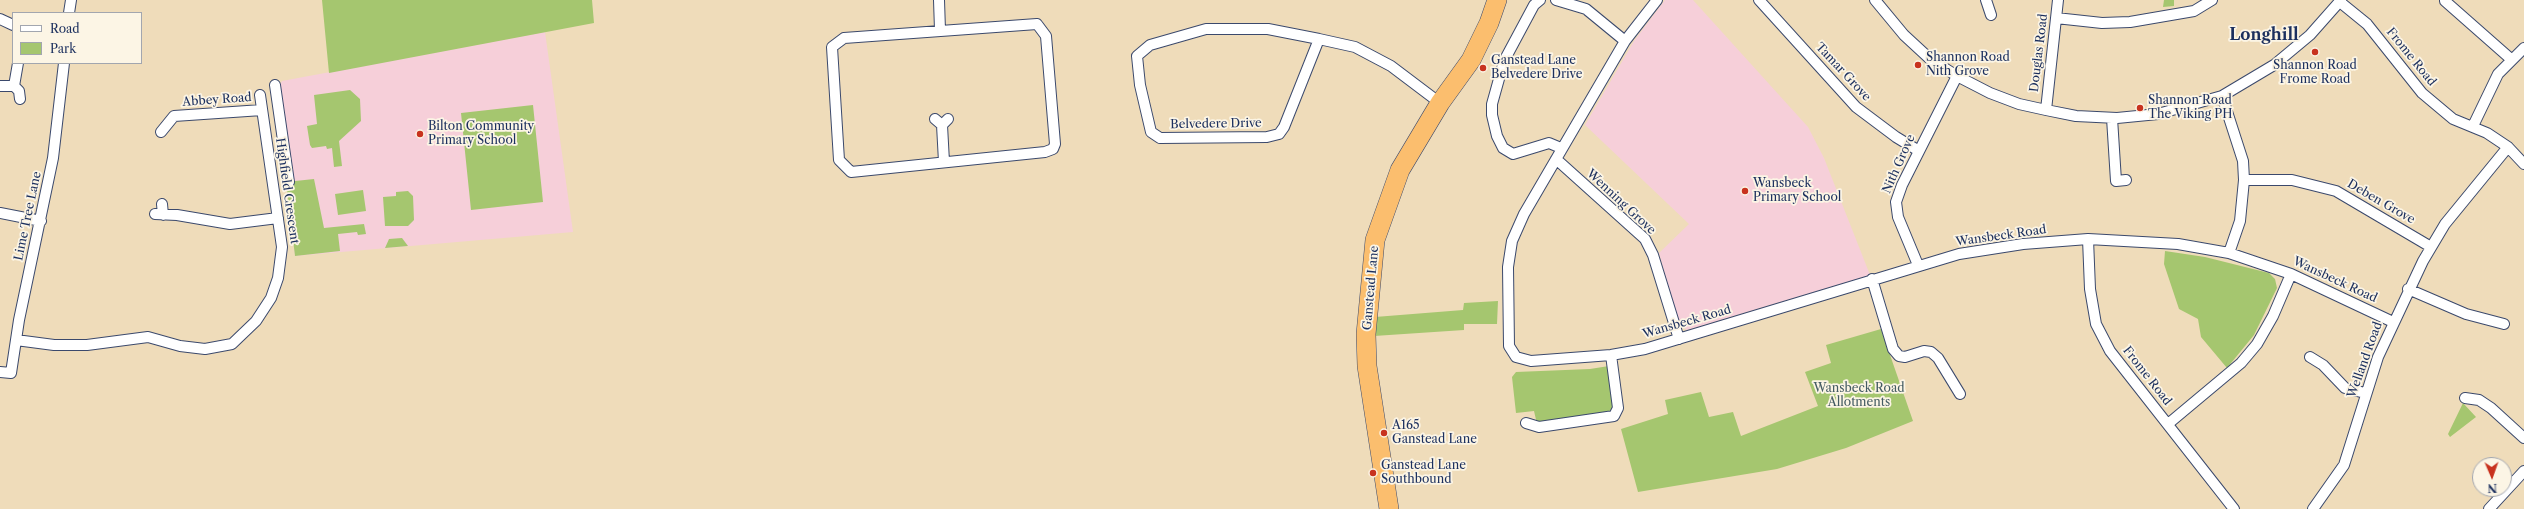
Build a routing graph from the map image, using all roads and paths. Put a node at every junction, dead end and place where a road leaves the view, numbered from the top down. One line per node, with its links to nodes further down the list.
1 (71, 0): 14 (street)
2 (939, 0): 19 (street)
3 (1497, 0): 33 (highway, Ganstead Lane)
4 (1540, 0): 41 (street)
5 (1556, 0): 21 (street)
6 (1656, 0): 21 (street, Wansbeck Road)
7 (1758, 0): 42 (street, Tamar Grove)
8 (1875, 0): 26 (street)
9 (1986, 0): 15 (street)
10 (2058, 0): 16 (street, Douglas Road)
11 (2212, 0): 16 (street)
12 (2341, 1): 31 (street); 38 (street, Frome Road)
13 (2445, 1): 23 (street)
14 (70, 12)
15 (1991, 15)
16 (2056, 18): 35 (street, Douglas Road)
17 (0, 19): 18 (street)
18 (12, 24)
19 (940, 30): 44 (street); 44 (street)
20 (1319, 39): 20 (street, Belvedere Drive); 33 (street, Belvedere Drive)
21 (1625, 41): 41 (street, Wansbeck Road)
22 (2524, 48): 23 (street)
23 (2512, 60): 38 (street)
24 (18, 64): 29 (street)
25 (64, 64): 52 (street, Lime Tree Lane)
26 (1956, 76): 35 (street); 42 (street, Nith Grove)
27 (275, 85): 48 (street)
28 (1, 86): 29 (street)
29 (14, 86): 32 (street)
30 (260, 95): 34 (street, Highfield Crescent)
31 (2222, 96): 36 (street); 47 (street)
32 (20, 99)
33 (1440, 103): 74 (highway, Ganstead Lane)
34 (262, 110): 39 (street, Abbey Road); 51 (street, Highfield Crescent)
35 (2046, 110): 36 (street)
36 (2112, 118): 46 (street)
37 (942, 121): 44 (street)
38 (2473, 126): 40 (street, Frome Road)
39 (161, 132)
40 (2508, 147): 45 (street, Frome Road); 54 (street, Welland Road)
41 (1561, 148): 43 (street, Wansbeck Road)
42 (1919, 150): 56 (street, Nith Grove)
43 (1556, 159): 62 (street, Wenning Grove); 64 (street, Wansbeck Road)
44 (944, 162)
45 (2524, 164)
46 (2126, 180)
47 (2244, 180): 54 (street, Deben Grove); 55 (street)
48 (289, 182)
49 (162, 204): 51 (street)
50 (0, 213): 52 (street)
51 (278, 218): 63 (street, Highfield Crescent)
52 (41, 221): 63 (street, Lime Tree Lane)
53 (2088, 239): 55 (street, Wansbeck Road); 56 (street, Wansbeck Road); 71 (street, Frome Road)
54 (2431, 247): 59 (street, Welland Road)
55 (2229, 253): 57 (street, Wansbeck Road)
56 (1918, 266): 58 (street, Wansbeck Road)
57 (2291, 274): 60 (street, Wansbeck Road); 71 (street)
58 (1872, 279): 62 (street, Wansbeck Road); 68 (street)
59 (2408, 289): 60 (street, Welland Road); 61 (street)
60 (2393, 322): 67 (street, Welland Road)
61 (2504, 324)
62 (1679, 339): 64 (street, Wansbeck Road)
63 (16, 340): 66 (street, Lime Tree Lane)
64 (1611, 355): 70 (street)
65 (2310, 357): 67 (street)
66 (0, 372)
67 (2365, 393): 76 (street, Welland Road)
68 (1960, 394)
69 (2466, 398): 72 (street)
70 (1526, 423)
71 (2168, 424): 75 (street, Frome Road)
72 (2524, 438)
73 (2524, 471): 77 (street)
74 (1389, 509)
75 (2234, 509)
76 (2313, 509)
77 (2489, 509)

